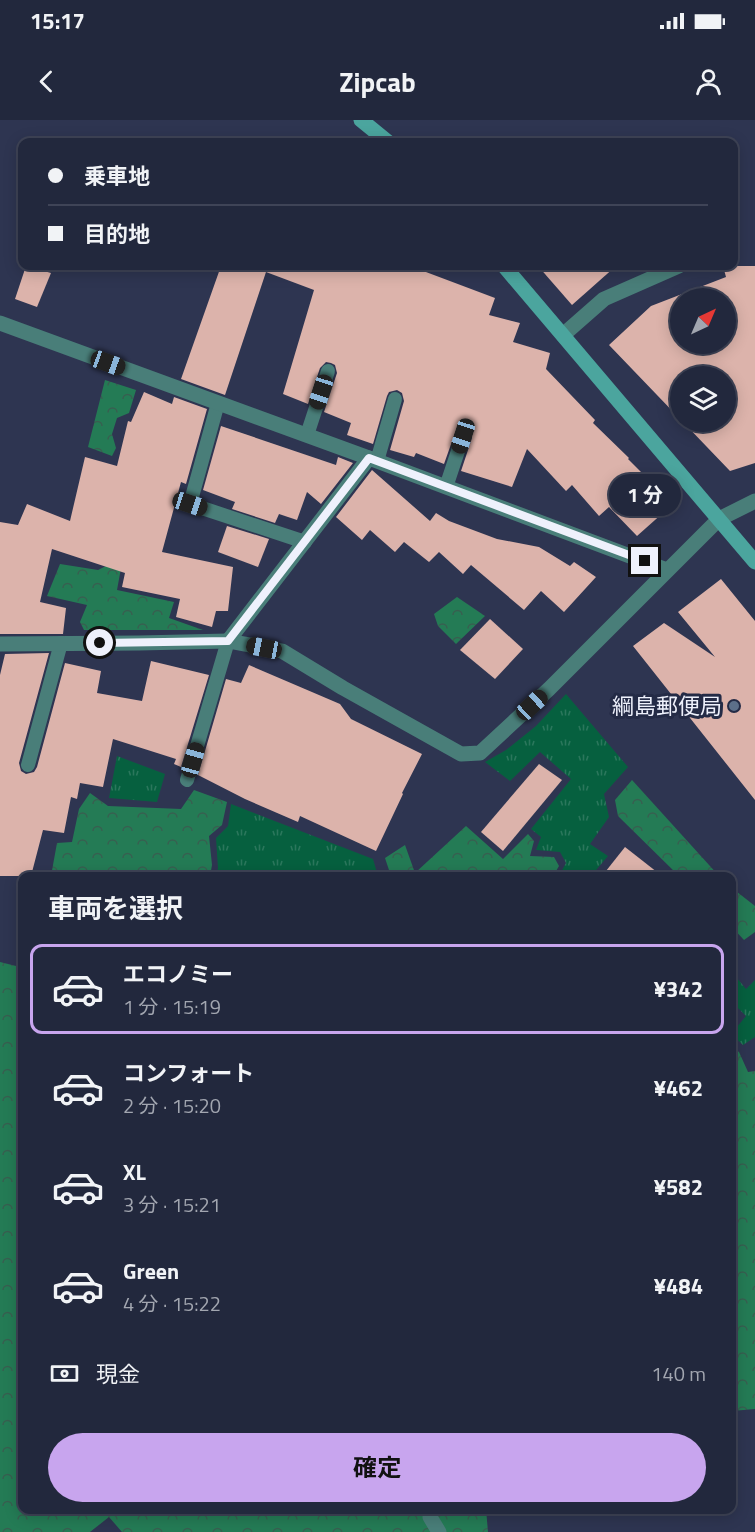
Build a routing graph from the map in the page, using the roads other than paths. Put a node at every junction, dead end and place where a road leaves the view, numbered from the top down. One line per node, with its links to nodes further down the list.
1 (361, 120): 2 (street)
2 (383, 138)
3 (507, 270): 6 (street)
4 (670, 270): 6 (street)
5 (0, 323): 9 (street)
6 (563, 335): 15 (street)
7 (328, 371): 10 (lane)
8 (395, 399): 12 (lane)
9 (218, 403): 10 (street); 16 (lane)
10 (307, 435): 12 (street)
11 (463, 436): 13 (lane)
12 (373, 459): 13 (street); 16 (street)
13 (446, 487): 18 (street)
14 (755, 501): 15 (street)
15 (719, 519): 17 (street); 18 (street)
16 (305, 542): 19 (street)
17 (755, 562)
18 (667, 570): 19 (street)
19 (228, 641): 20 (street); 23 (lane)
20 (61, 643): 21 (street); 22 (lane)
21 (0, 644)
22 (28, 765)
23 (187, 780)
24 (429, 1516): 25 (street)
25 (439, 1532)

